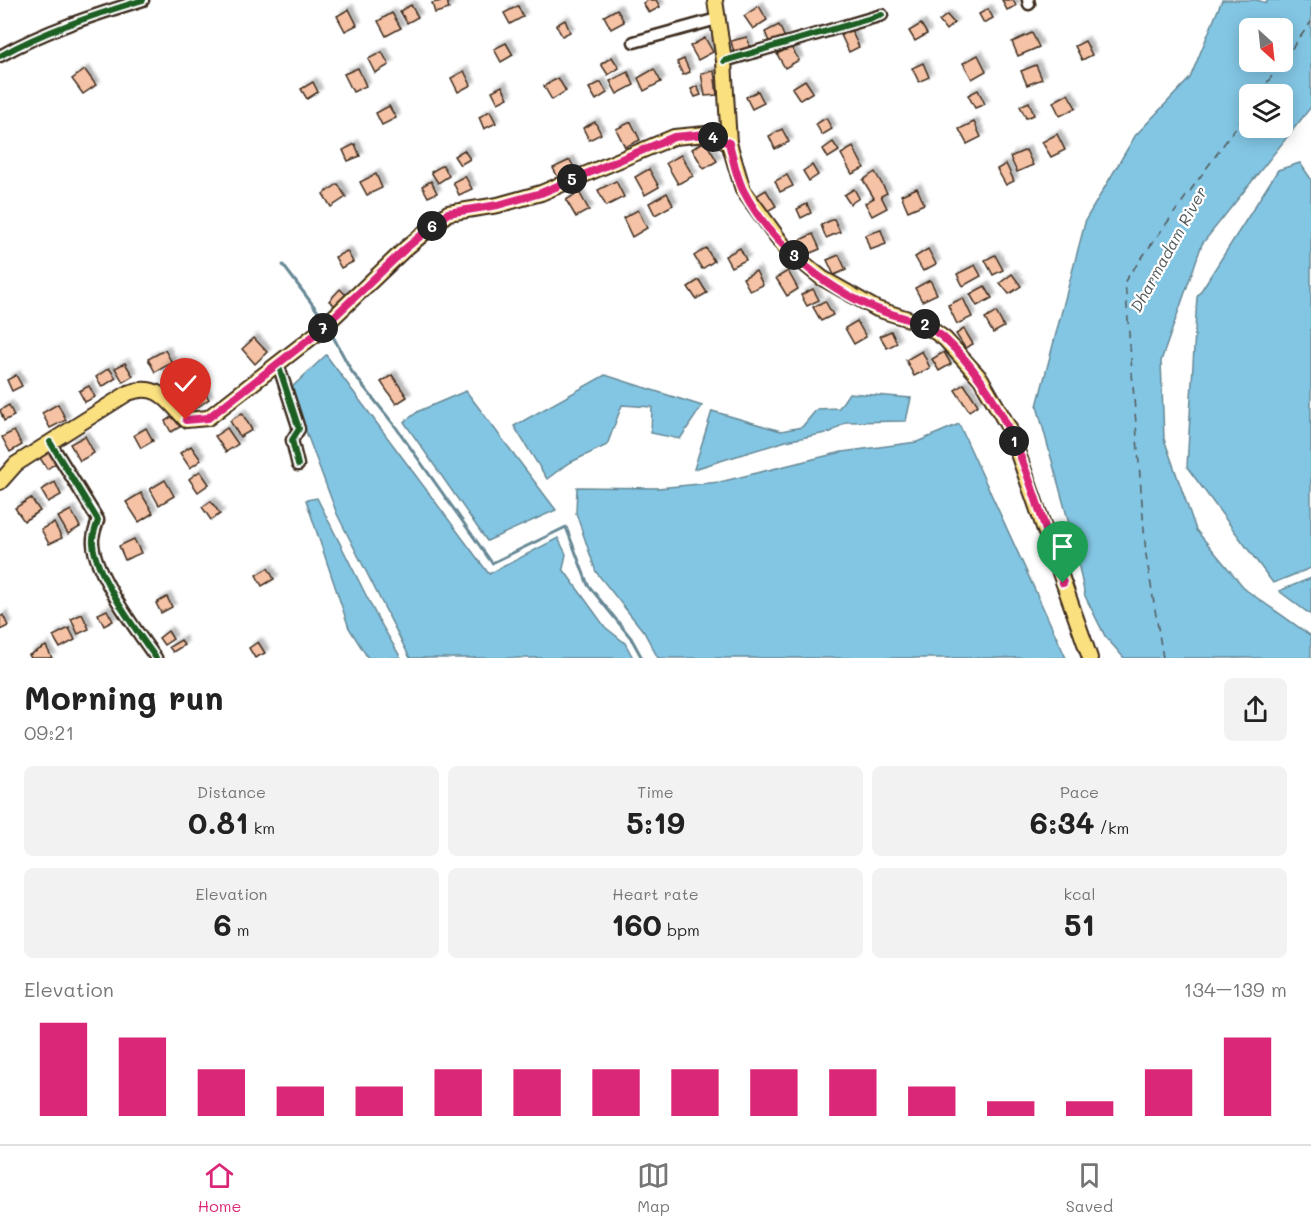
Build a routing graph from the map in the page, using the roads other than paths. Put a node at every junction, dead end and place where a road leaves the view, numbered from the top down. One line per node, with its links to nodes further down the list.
1 (143, 0): 6 (street)
2 (715, 0): 4 (main road)
3 (882, 15): 7 (street)
4 (717, 19): 5 (street); 7 (main road)
5 (634, 42)
6 (0, 56)
7 (724, 61): 8 (main road)
8 (729, 143): 9 (main road); 14 (main road)
9 (278, 364): 10 (main road); 11 (street)
10 (50, 442): 12 (main road); 13 (street)
11 (298, 465)
12 (0, 482)
13 (156, 658)
14 (1090, 658)

